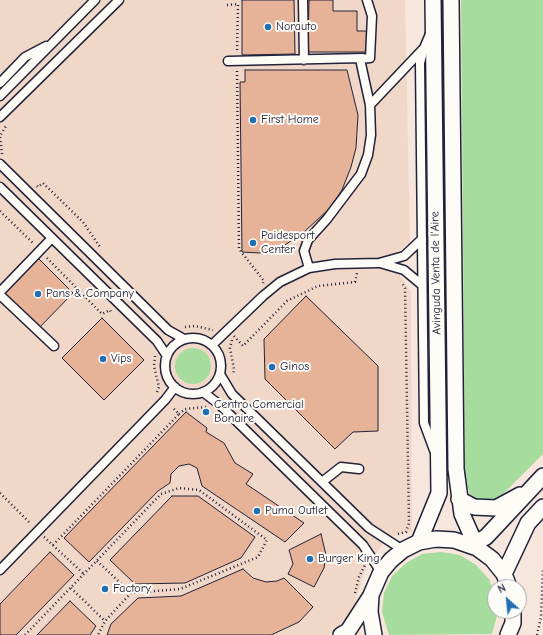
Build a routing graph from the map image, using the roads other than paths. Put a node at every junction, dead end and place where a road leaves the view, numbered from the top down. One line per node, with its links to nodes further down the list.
1 (95, 0): 8 (lane)
2 (119, 0): 16 (lane)
3 (303, 0): 11 (lane)
4 (367, 0): 10 (lane)
5 (433, 0): 7 (street, Avinguda Venta de l'Aire)
6 (451, 0): 38 (street, Avinguda Venta de l'Aire)
7 (433, 28): 9 (lane); 33 (street, Avinguda Venta de l'Aire)
8 (56, 40): 13 (lane); 14 (lane)
9 (424, 48): 15 (lane); 20 (lane)
10 (370, 58): 11 (lane); 15 (lane)
11 (304, 60): 12 (lane)
12 (228, 61)
13 (0, 83)
14 (0, 96)
15 (370, 105): 22 (lane)
16 (0, 117)
17 (0, 164): 26 (lane)
18 (0, 187): 19 (lane)
19 (52, 238): 24 (lane); 29 (lane)
20 (422, 239): 21 (lane); 23 (lane)
21 (379, 263): 22 (lane); 23 (lane)
22 (309, 268): 27 (lane)
23 (422, 285): 33 (lane)
24 (0, 292)
25 (0, 296): 28 (lane)
26 (184, 339): 27 (lane); 29 (lane)
27 (212, 345): 30 (lane)
28 (54, 346)
29 (167, 356): 31 (lane)
30 (220, 374): 32 (lane); 36 (lane)
31 (175, 387): 32 (lane); 43 (lane)
32 (203, 392): 44 (lane)
33 (439, 462): 40 (street, Avinguda Venta de l'Aire)
34 (359, 469): 36 (lane)
35 (543, 476): 37 (street)
36 (322, 482): 42 (lane)
37 (532, 489): 38 (street); 41 (street)
38 (459, 499): 41 (street, Avinguda Venta de l'Aire)
39 (543, 507): 46 (street)
40 (419, 542): 41 (street); 42 (street)
41 (474, 545): 45 (street)
42 (403, 550): 44 (street)
43 (0, 570)
44 (381, 572): 47 (street)
45 (505, 579)
46 (507, 579)
47 (371, 595): 49 (street); 50 (street)
48 (513, 619): 51 (street)
49 (341, 635)
50 (374, 635)
51 (508, 635)

